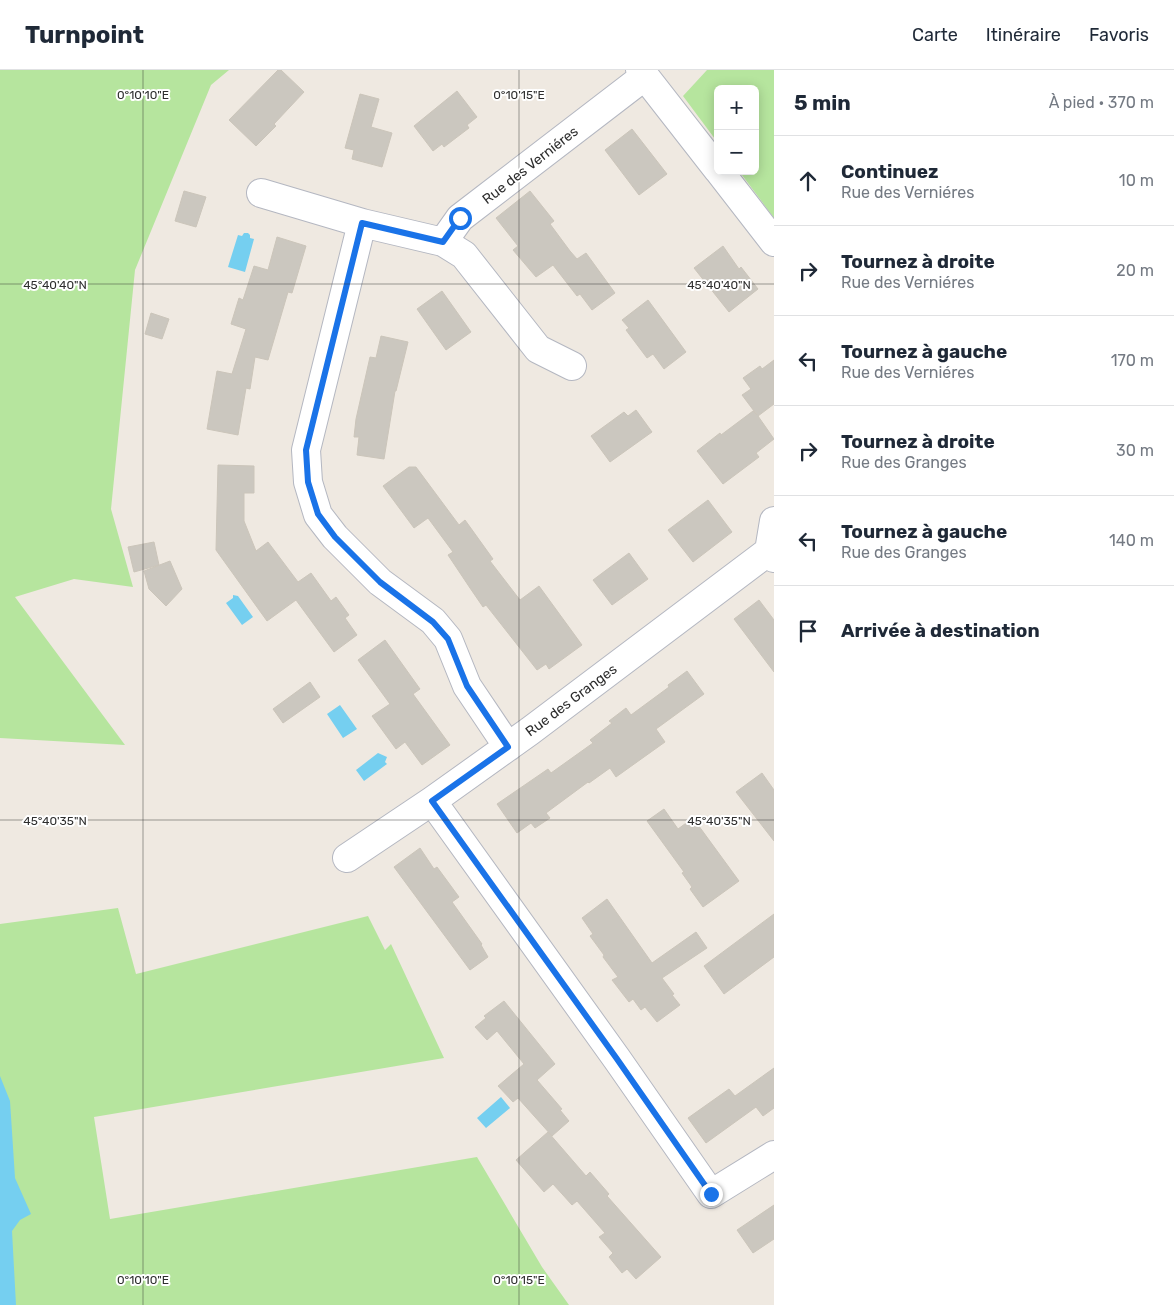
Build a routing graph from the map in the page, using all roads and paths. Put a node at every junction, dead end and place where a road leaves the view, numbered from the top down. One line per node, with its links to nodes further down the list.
1 (643, 73): 2 (street); 6 (street, Rue des Verniéres)
2 (714, 165)
3 (722, 175): 7 (street)
4 (261, 193): 5 (street)
5 (362, 223): 6 (street); 11 (street)
6 (443, 242): 8 (street)
7 (774, 242)
8 (572, 366)
9 (774, 521): 10 (street)
10 (772, 554): 11 (street, Rue des Granges)
11 (508, 747): 12 (street, Rue des Granges)
12 (432, 801): 13 (street, Rue des Granges); 14 (street)
13 (347, 858)
14 (774, 1155)

